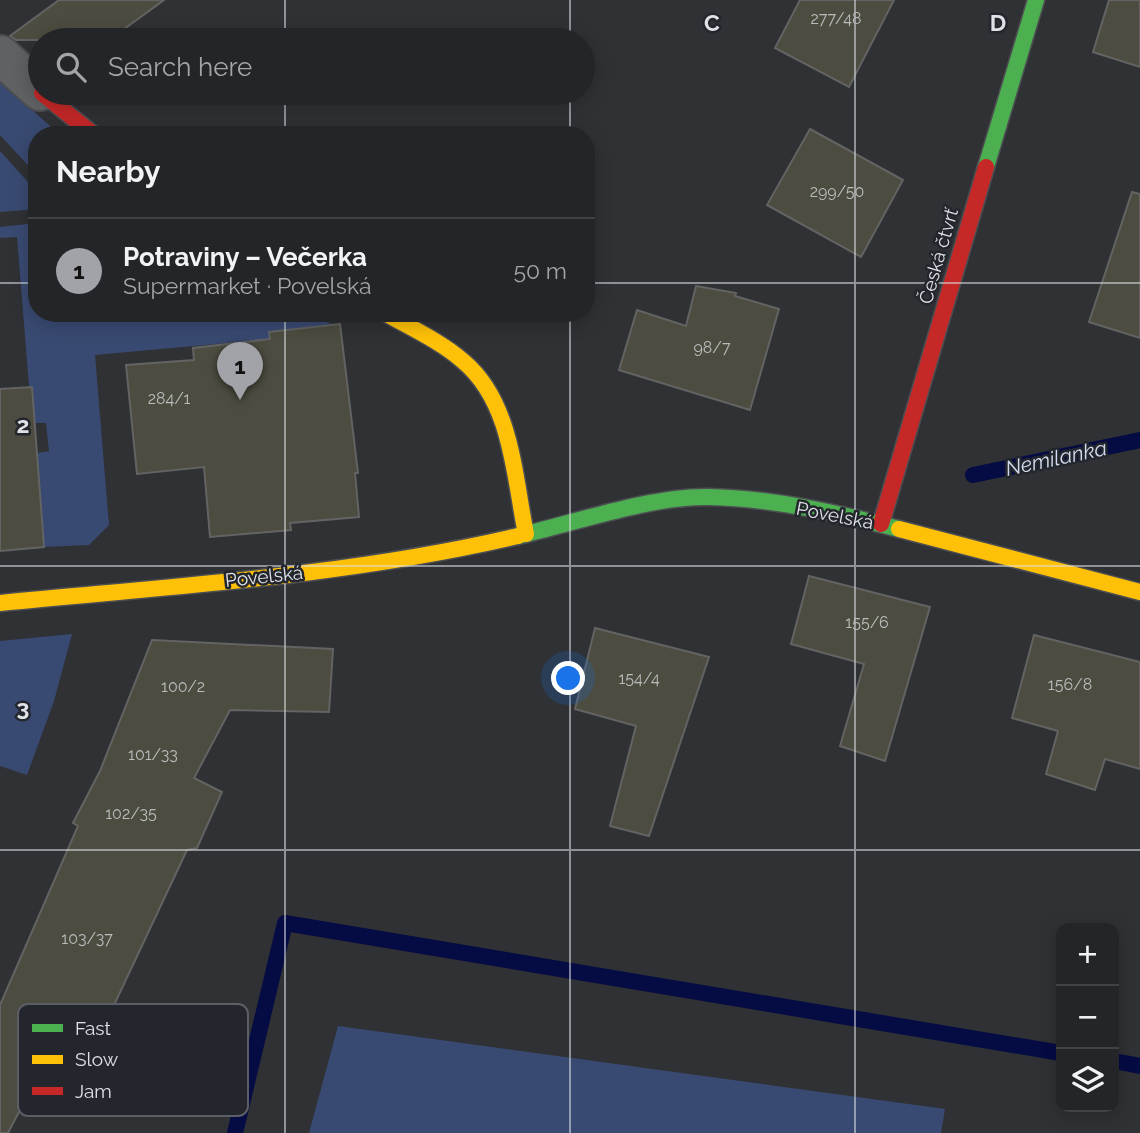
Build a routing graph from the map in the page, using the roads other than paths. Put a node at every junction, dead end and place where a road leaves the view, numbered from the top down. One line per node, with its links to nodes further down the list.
1 (1036, 0): 7 (street, Česká čtvrť)
2 (0, 55): 3 (street)
3 (28, 80)
4 (57, 105): 5 (street)
5 (83, 126)
6 (400, 322): 8 (street)
7 (881, 524): 8 (street, Povelská); 9 (street, Povelská)
8 (526, 534): 10 (street, Povelská)
9 (1140, 592)
10 (0, 603)

